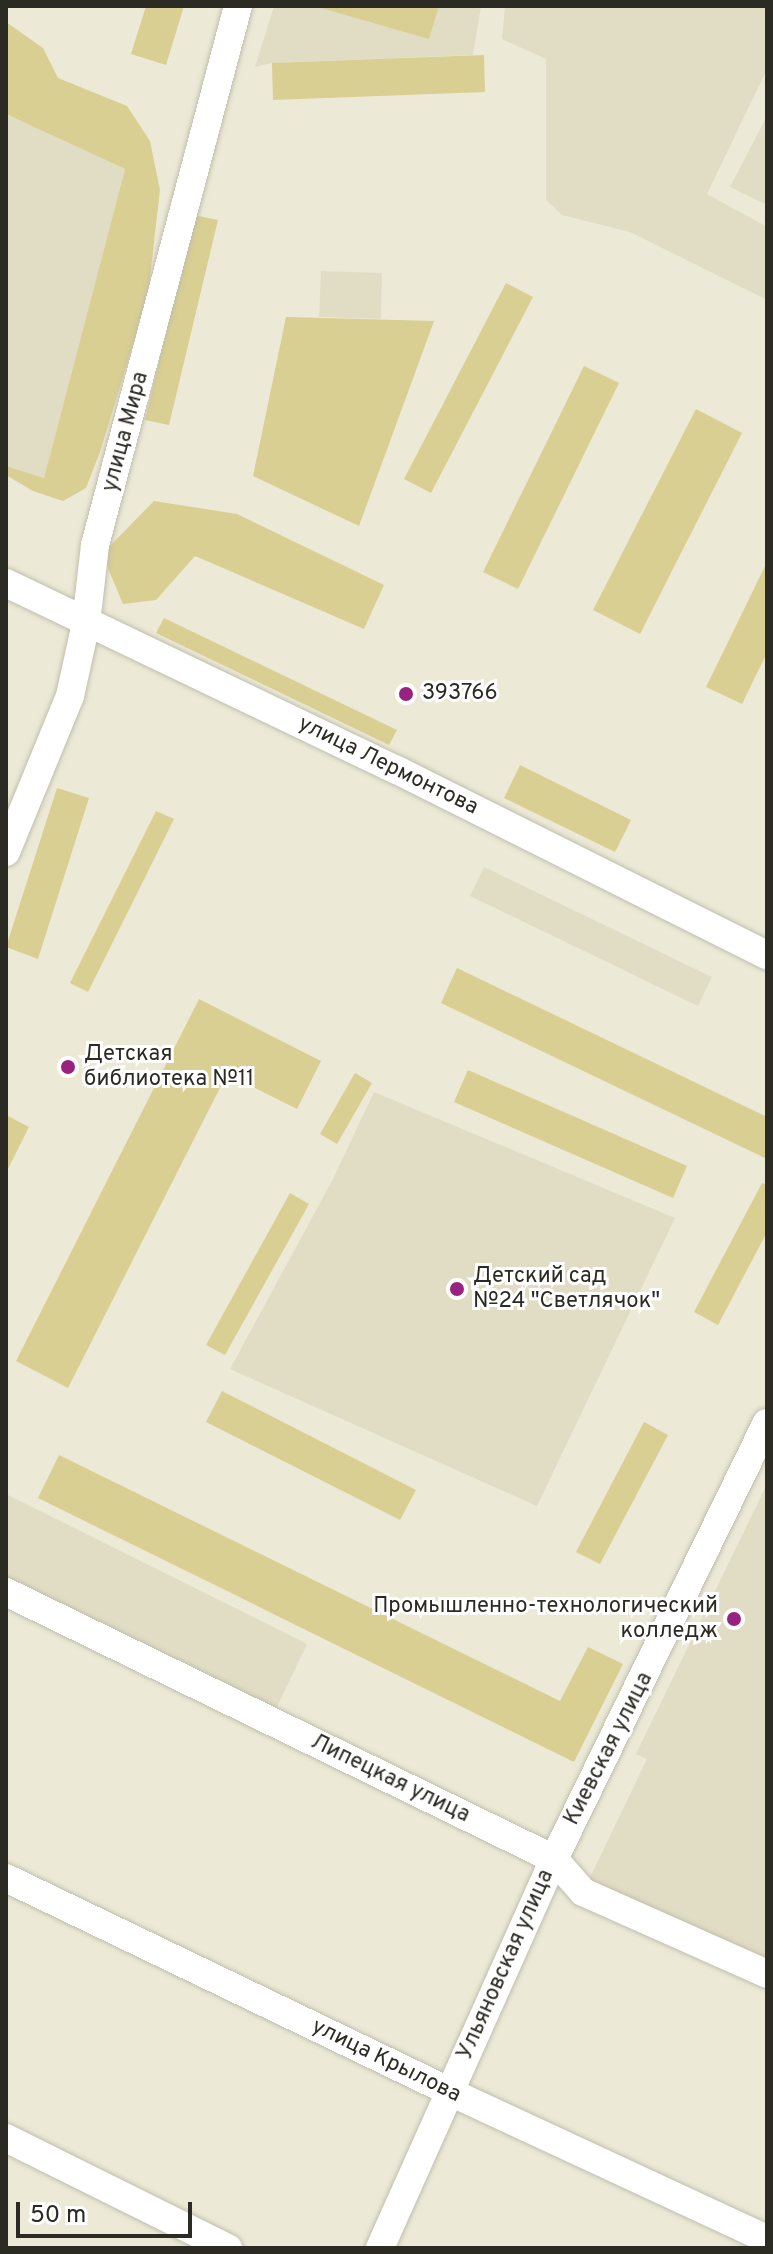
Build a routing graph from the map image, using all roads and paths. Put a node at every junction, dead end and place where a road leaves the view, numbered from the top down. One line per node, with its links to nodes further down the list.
1 (238, 6): 3 (street, улица Мира)
2 (6, 583): 3 (street, улица Лермонтова)
3 (86, 623): 4 (street, улица Мира); 5 (street, улица Лермонтова)
4 (6, 852)
5 (767, 955)
6 (767, 1423): 8 (street, Киевская улица)
7 (6, 1592): 8 (street, Липецкая улица)
8 (554, 1859): 10 (street, Липецкая улица); 11 (street, Ульяновская улица)
9 (6, 1878): 11 (street, улица Крылова)
10 (767, 1974)
11 (448, 2091): 13 (street, улица Крылова); 15 (street, Ульяновская улица)
12 (6, 2138): 14 (street)
13 (767, 2239)
14 (228, 2248)
15 (380, 2248)

